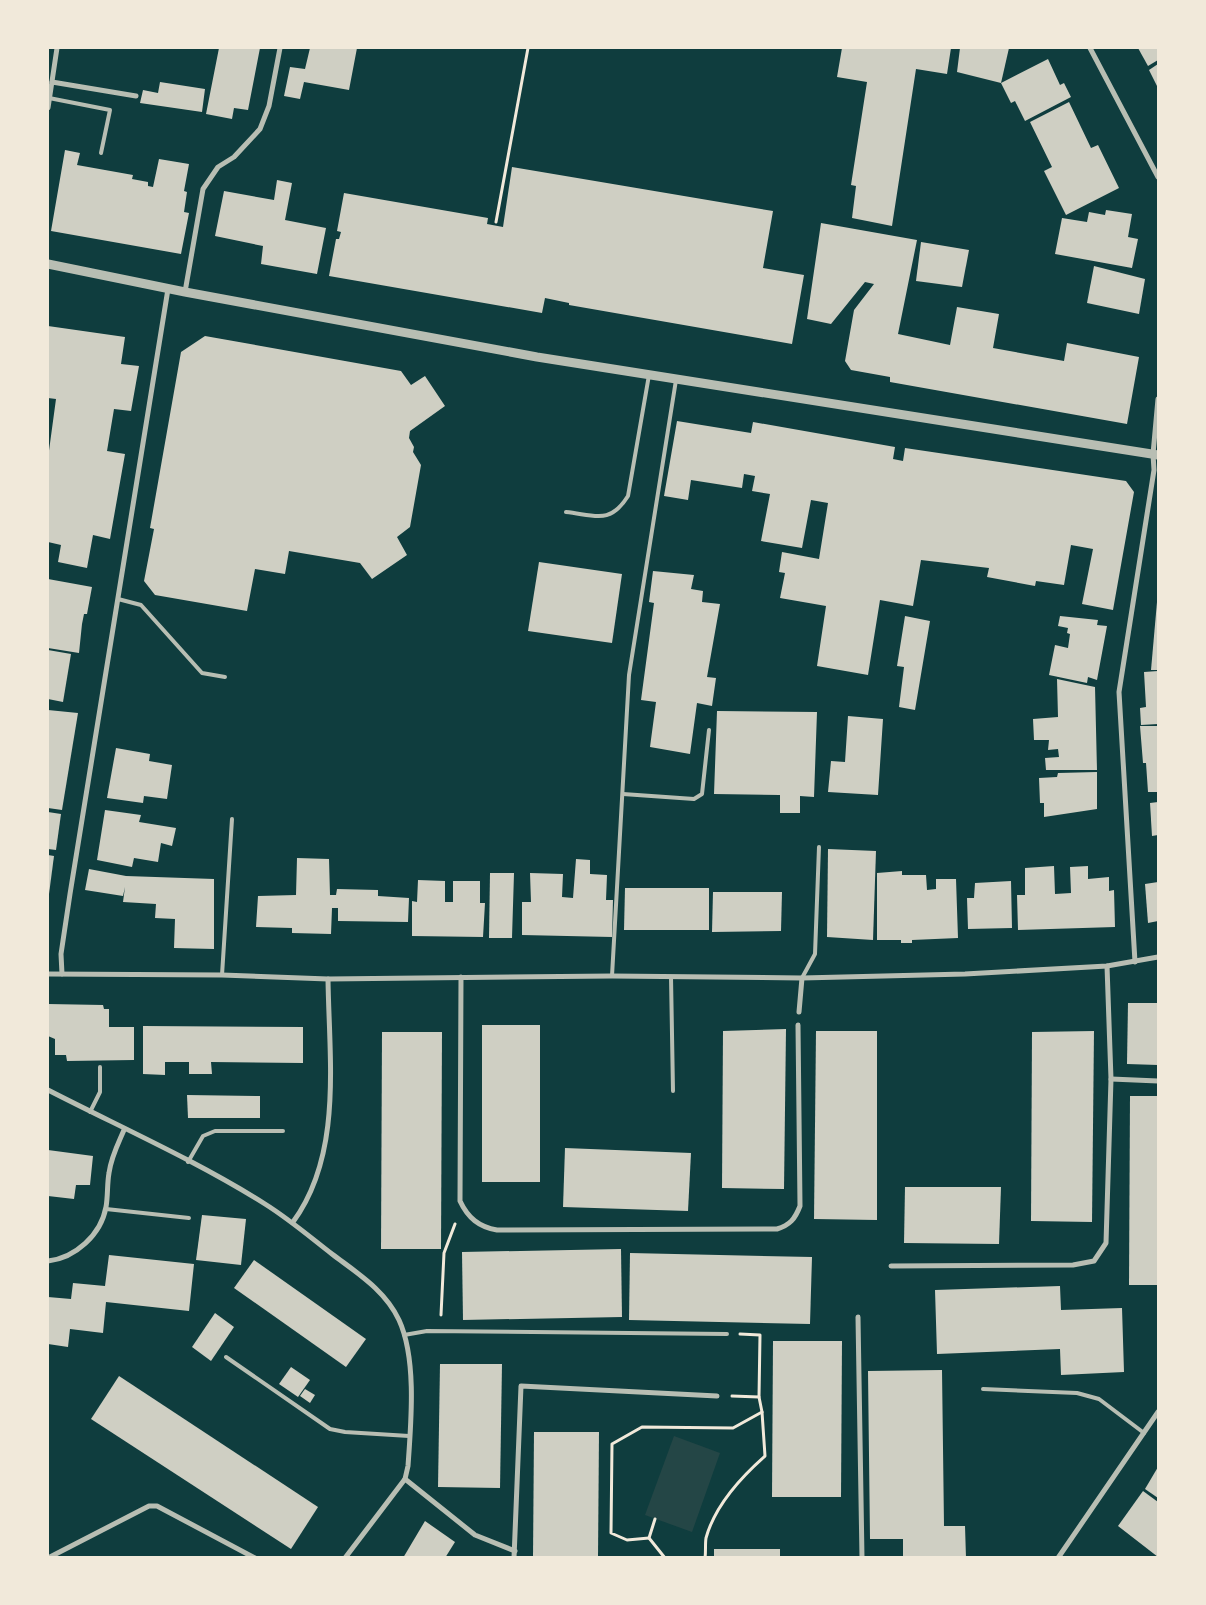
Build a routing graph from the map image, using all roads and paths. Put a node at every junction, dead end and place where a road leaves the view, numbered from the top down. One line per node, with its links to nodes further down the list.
1 (58, 48): 5 (street)
2 (280, 48): 14 (street)
3 (528, 48): 11 (path)
4 (1090, 48): 10 (street)
5 (52, 82): 6 (street); 7 (street)
6 (136, 96)
7 (49, 98): 8 (street); 9 (lane)
8 (48, 108)
9 (101, 153)
10 (1158, 176)
11 (496, 222)
12 (48, 264): 13 (street)
13 (168, 288): 14 (street); 20 (street)
14 (185, 292): 15 (street)
15 (649, 376): 16 (street); 19 (lane)
16 (676, 380): 18 (street); 23 (lane)
17 (1158, 399): 18 (street)
18 (1156, 455): 27 (street)
19 (566, 512)
20 (118, 599): 21 (lane); 30 (street)
21 (225, 677)
22 (709, 730): 23 (lane)
23 (622, 794): 32 (lane)
24 (232, 819): 31 (lane)
25 (819, 847): 35 (lane)
26 (1158, 957): 27 (street)
27 (1135, 962): 28 (street)
28 (1107, 966): 35 (street); 40 (street)
29 (48, 974): 30 (street)
30 (62, 974): 31 (street)
31 (222, 975): 36 (street)
32 (612, 976): 33 (street); 34 (street)
33 (671, 977): 35 (street); 43 (lane)
34 (461, 978): 36 (street); 48 (street)
35 (802, 978): 37 (street)
36 (328, 979): 51 (street)
37 (799, 1012)
38 (798, 1025): 48 (street)
39 (100, 1067): 44 (lane)
40 (1111, 1079): 41 (street); 53 (street)
41 (1158, 1081)
42 (48, 1090): 44 (street)
43 (673, 1091)
44 (90, 1112): 45 (street)
45 (124, 1130): 47 (street); 49 (street)
46 (283, 1131): 47 (lane)
47 (188, 1162): 51 (street)
48 (460, 1201): 54 (path)
49 (106, 1209): 50 (lane); 52 (street)
50 (189, 1218)
51 (292, 1222): 57 (street)
52 (48, 1261)
53 (891, 1266)
54 (433, 1316)
55 (858, 1317): 76 (street)
56 (727, 1334): 57 (lane); 61 (path)
57 (404, 1335): 65 (street)
58 (226, 1357): 65 (lane)
59 (983, 1389): 64 (lane)
60 (717, 1396): 61 (path); 69 (street)
61 (759, 1397): 62 (path)
62 (762, 1412): 68 (path); 75 (path)
63 (1158, 1412): 64 (street)
64 (1144, 1433): 77 (street)
65 (410, 1436): 66 (street)
66 (405, 1479): 69 (street); 72 (street)
67 (655, 1519): 68 (path)
68 (649, 1538): 74 (path)
69 (514, 1551): 73 (street)
70 (48, 1558): 71 (street)
71 (255, 1558)
72 (345, 1558)
73 (514, 1558)
74 (665, 1558)
75 (705, 1558)
76 (862, 1558)
77 (1058, 1558)

